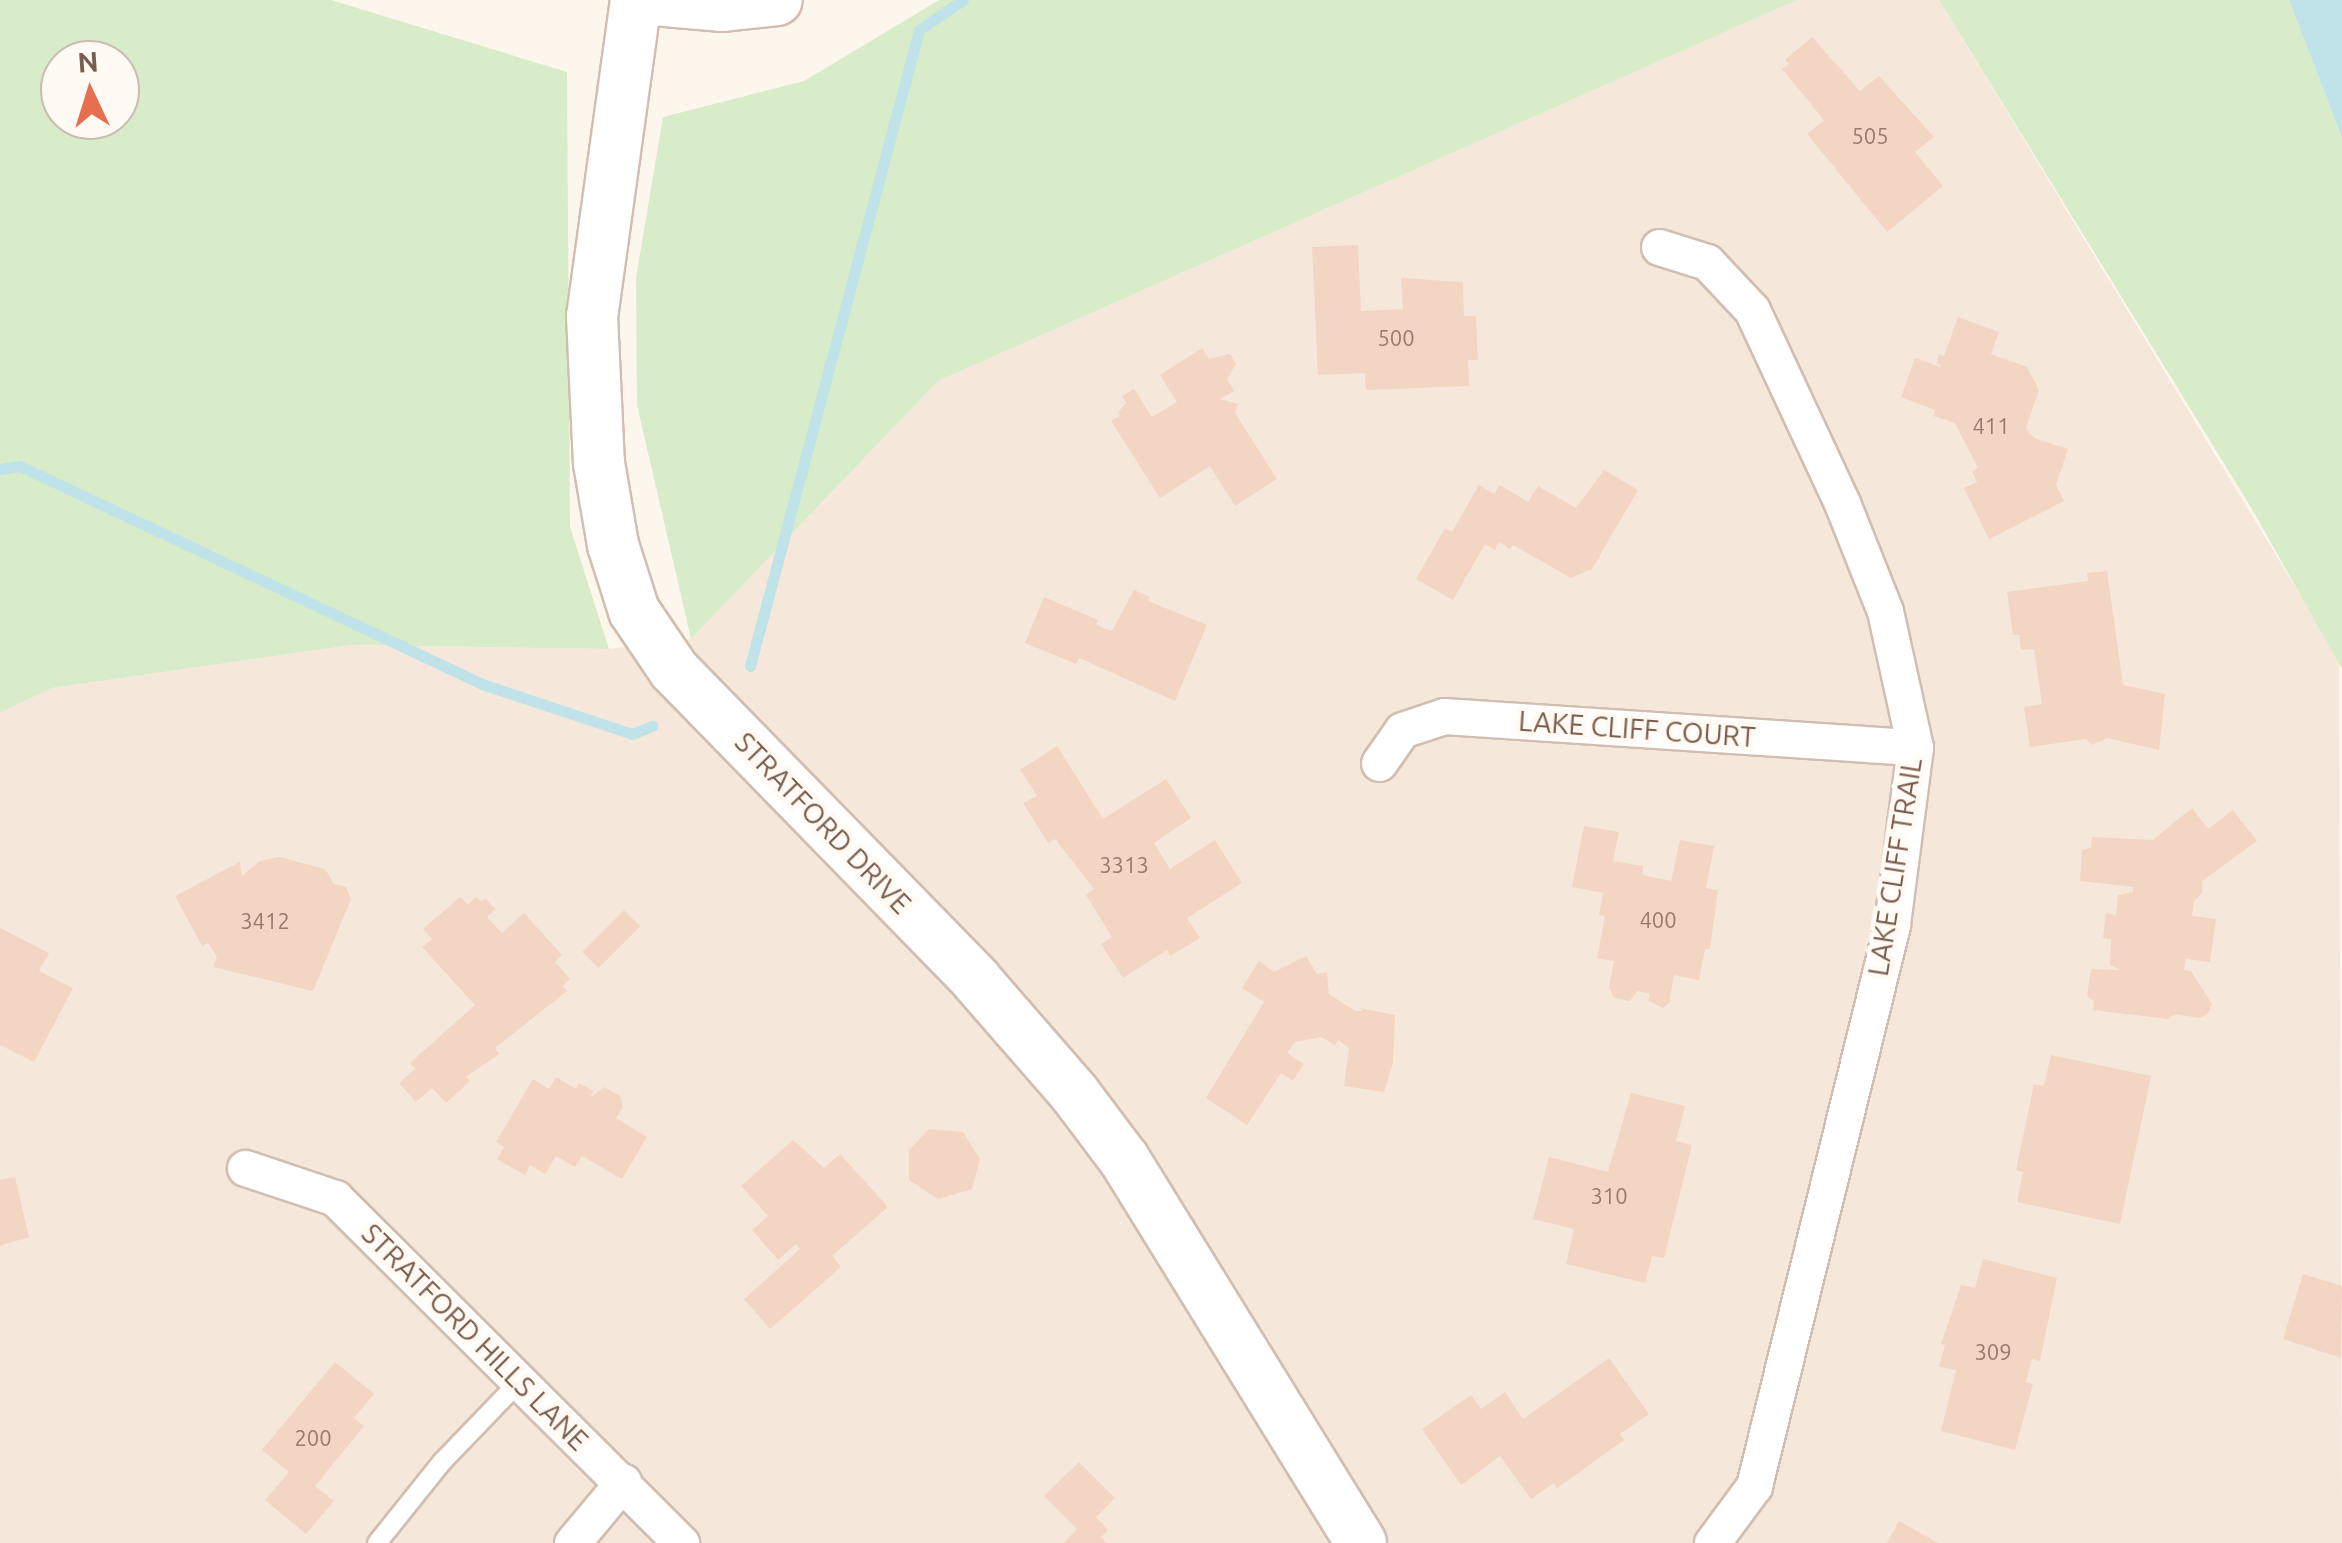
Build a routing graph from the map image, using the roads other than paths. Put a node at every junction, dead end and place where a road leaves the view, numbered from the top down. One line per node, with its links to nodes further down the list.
1 (636, 0): 13 (street, STRATFORD DRIVE)
2 (654, 0): 3 (street)
3 (777, 0)
4 (1658, 247): 5 (street, LAKE CLIFF TRAIL)
5 (1915, 748): 6 (street, LAKE CLIFF COURT); 14 (street, LAKE CLIFF TRAIL)
6 (1379, 763)
7 (245, 1168): 8 (street, STRATFORD HILLS LANE)
8 (520, 1380): 9 (street, STRATFORD HILLS LANE); 10 (lane)
9 (623, 1482): 11 (street); 12 (street, STRATFORD HILLS LANE)
10 (377, 1543)
11 (572, 1543)
12 (681, 1543)
13 (1360, 1543)
14 (1712, 1543)

